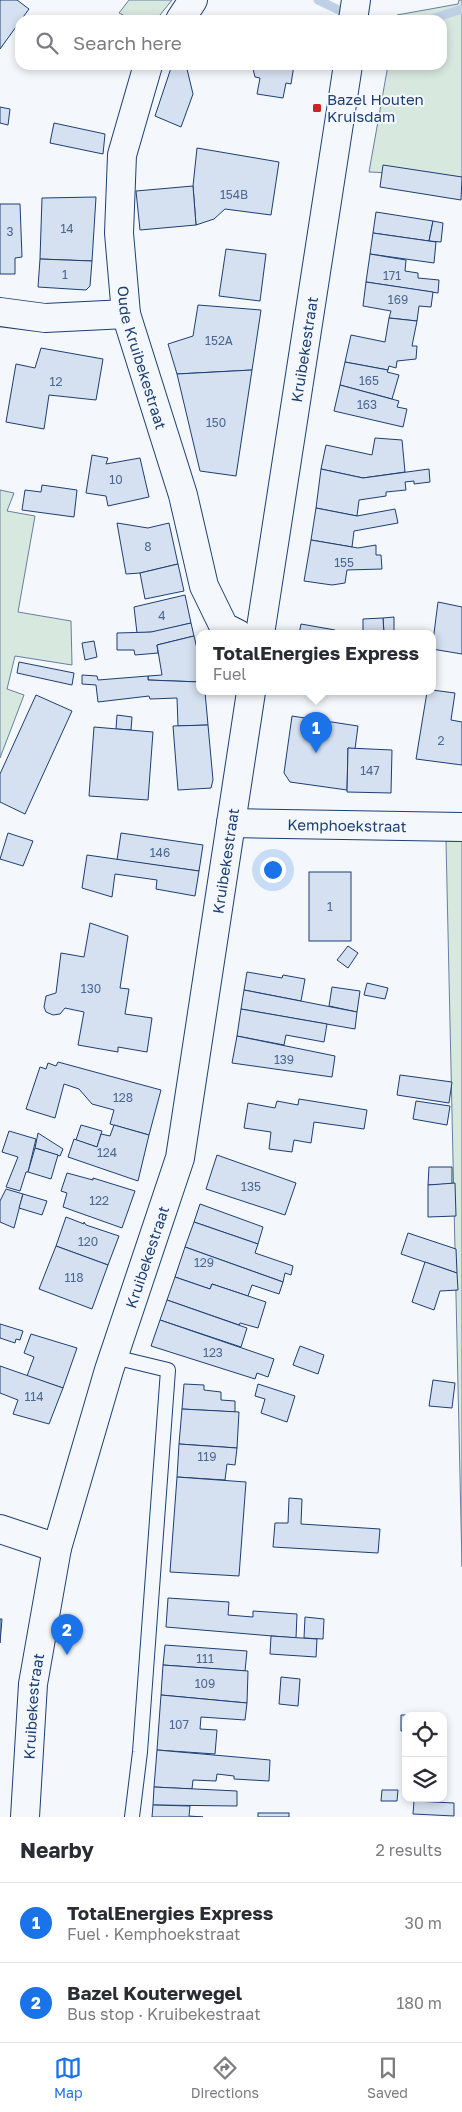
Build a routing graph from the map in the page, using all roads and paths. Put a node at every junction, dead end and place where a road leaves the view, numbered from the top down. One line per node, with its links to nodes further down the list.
1 (193, 0): 3 (main road)
2 (356, 0): 4 (main road)
3 (183, 15)
4 (354, 15)
5 (147, 70): 8 (main road, Oude Kruibekestraat)
6 (347, 70): 10 (main road, Kruibekestraat)
7 (0, 312): 8 (main road)
8 (126, 314): 9 (main road, Oude Kruibekestraat)
9 (230, 630)
10 (261, 630)
11 (251, 695): 12 (main road, Kruibekestraat)
12 (232, 823): 13 (main road, Kemphoekstraat); 14 (main road, Kruibekestraat)
13 (462, 827)
14 (114, 1357): 16 (main road, Kruibekestraat); 18 (lane)
15 (0, 1529): 16 (main road)
16 (57, 1548): 17 (main road, Kruibekestraat)
17 (25, 1817)
18 (132, 1817)

